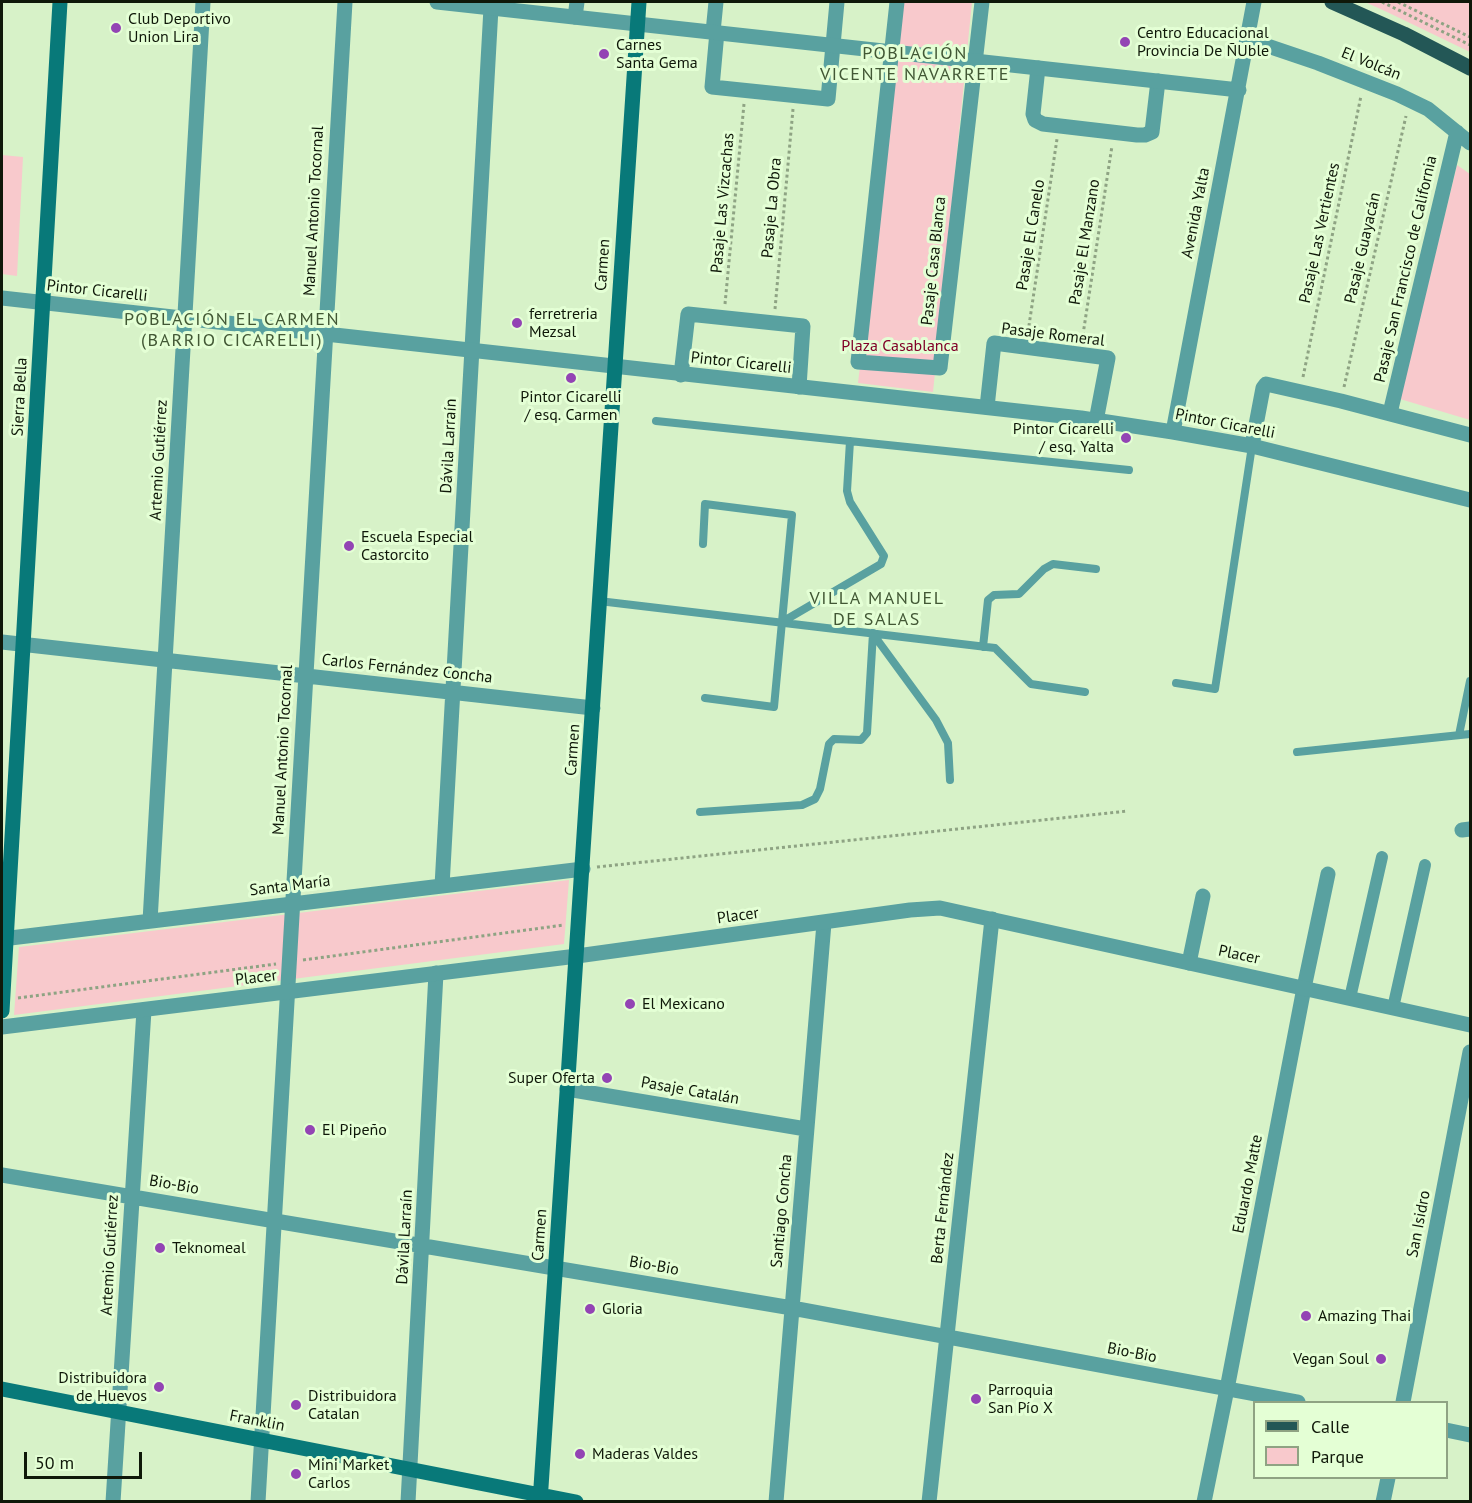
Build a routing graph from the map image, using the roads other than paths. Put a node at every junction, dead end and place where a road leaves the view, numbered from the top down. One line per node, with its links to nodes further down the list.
1 (60, 2): 27 (main road, Sierra Bella)
2 (203, 2): 28 (street, Artemio Gutiérrez)
3 (345, 2): 29 (street, Manuel Antonio Tocornal)
4 (437, 2): 12 (street)
5 (639, 2): 14 (main road, Carmen)
6 (716, 2): 15 (street)
7 (837, 2): 17 (street)
8 (897, 2): 18 (street, Pasaje Casa Blanca)
9 (982, 2): 19 (street, Pasaje Casa Blanca)
10 (1254, 2): 16 (street, Avenida Yalta)
11 (1332, 2): 21 (main road)
12 (491, 8): 13 (street); 30 (street, Dávila Larraín)
13 (576, 9): 14 (street)
14 (637, 24): 15 (street); 31 (main road, Carmen)
15 (715, 32): 17 (street); 17 (street)
16 (1247, 39): 23 (street, Avenida Yalta); 24 (street, El Volcán)
17 (833, 45): 18 (street)
18 (892, 52): 19 (street); 19 (street, Pasaje Casa Blanca)
19 (975, 61): 20 (street)
20 (1038, 68): 22 (street); 22 (street)
21 (1470, 68)
22 (1158, 81): 23 (street)
23 (1239, 90): 38 (street, Avenida Yalta)
24 (1457, 132): 25 (street, El Volcán); 35 (street, Pasaje San Francisco de California)
25 (1470, 143)
26 (2, 298): 27 (street, Pintor Cicarelli)
27 (43, 303): 28 (street, Pintor Cicarelli); 50 (main road, Sierra Bella)
28 (185, 319): 29 (street, Pintor Cicarelli); 52 (street, Artemio Gutiérrez)
29 (325, 335): 30 (street, Pintor Cicarelli); 53 (street, Manuel Antonio Tocornal)
30 (472, 351): 31 (street, Pintor Cicarelli); 56 (street, Dávila Larraín)
31 (614, 367): 32 (street, Pintor Cicarelli); 46 (main road, Carmen)
32 (681, 375): 33 (street, Pintor Cicarelli); 33 (street)
33 (799, 387): 34 (street, Pintor Cicarelli)
34 (987, 407): 37 (street, Pintor Cicarelli); 37 (street, Pasaje Romeral)
35 (1390, 413): 39 (street); 41 (street)
36 (656, 421): 40 (lane)
37 (1096, 421): 38 (street, Pintor Cicarelli)
38 (1173, 432): 41 (street, Pintor Cicarelli)
39 (1470, 435)
40 (850, 441): 42 (lane); 47 (lane)
41 (1252, 446): 43 (street, Pintor Cicarelli); 55 (lane)
42 (1129, 470)
43 (1470, 500)
44 (703, 544): 47 (lane)
45 (1096, 569): 51 (lane)
46 (599, 601): 47 (lane); 59 (main road, Carmen)
47 (782, 622): 48 (lane); 58 (lane)
48 (873, 633): 51 (lane); 63 (lane); 64 (lane)
49 (2, 642): 50 (street, Carlos Fernández Concha)
50 (23, 644): 52 (street, Carlos Fernández Concha); 75 (main road, Sierra Bella)
51 (983, 647): 57 (lane)
52 (165, 660): 53 (street, Carlos Fernández Concha); 73 (street, Artemio Gutiérrez)
53 (305, 676): 56 (street, Carlos Fernández Concha); 71 (street, Manuel Antonio Tocornal)
54 (1470, 681): 61 (lane)
55 (1176, 683)
56 (453, 692): 59 (street, Carlos Fernández Concha); 69 (street, Dávila Larraín)
57 (1085, 692)
58 (705, 698)
59 (593, 708): 67 (main road, Carmen)
60 (1470, 734): 61 (lane)
61 (1459, 735): 62 (lane)
62 (1297, 752)
63 (950, 780)
64 (700, 812)
65 (1382, 857): 81 (street)
66 (1425, 865): 82 (street)
67 (583, 868): 69 (street, Santa María); 76 (main road, Carmen)
68 (1328, 874): 79 (street, Eduardo Matte)
69 (442, 886): 71 (street, Santa María)
70 (1203, 896): 77 (street)
71 (292, 904): 73 (street, Santa María); 80 (street, Manuel Antonio Tocornal)
72 (992, 919): 74 (street, Placer); 77 (street, Placer); 96 (street, Berta Fernández)
73 (150, 921): 75 (street, Santa María)
74 (824, 922): 76 (street, Placer); 89 (street, Santiago Concha)
75 (4, 939): 84 (main road, Sierra Bella)
76 (576, 956): 78 (street, Placer); 88 (main road, Carmen)
77 (1189, 963): 79 (street, Placer)
78 (436, 973): 80 (street, Placer); 93 (street, Dávila Larraín)
79 (1304, 988): 81 (street, Placer); 98 (street, Eduardo Matte)
80 (287, 992): 83 (street, Placer); 92 (street, Manuel Antonio Tocornal)
81 (1350, 998): 82 (street, Placer)
82 (1393, 1008): 85 (street, Placer)
83 (144, 1010): 86 (street, Placer); 91 (street, Artemio Gutiérrez)
84 (2, 1011)
85 (1470, 1025)
86 (2, 1027)
87 (1470, 1052): 100 (street, San Isidro)
88 (567, 1089): 89 (street, Pasaje Catalán); 94 (main road, Carmen)
89 (807, 1129): 95 (street, Santiago Concha)
90 (2, 1174): 91 (street, Bio-Bio)
91 (132, 1196): 92 (street, Bio-Bio); 101 (street, Artemio Gutiérrez)
92 (274, 1220): 93 (street, Bio-Bio); 104 (street, Manuel Antonio Tocornal)
93 (423, 1245): 94 (street, Bio-Bio); 105 (street, Dávila Larraín)
94 (555, 1267): 95 (street, Bio-Bio); 107 (main road, Carmen)
95 (792, 1308): 96 (street, Bio-Bio); 112 (street, Santiago Concha)
96 (947, 1336): 98 (street, Bio-Bio); 113 (street, Berta Fernández)
97 (2, 1389): 101 (main road, Franklin)
98 (1227, 1389): 99 (street, Bio-Bio); 114 (street, Eduardo Matte)
99 (1293, 1401)
100 (1403, 1401)
101 (119, 1412): 104 (main road, Franklin); 108 (street, Artemio Gutiérrez)
102 (1448, 1430): 103 (street)
103 (1470, 1435)
104 (261, 1440): 105 (main road, Franklin); 109 (street, Manuel Antonio Tocornal)
105 (409, 1469): 107 (main road, Franklin); 110 (street, Dávila Larraín)
106 (1388, 1479): 115 (street)
107 (540, 1498): 111 (main road, Franklin)
108 (114, 1502)
109 (258, 1502)
110 (408, 1502)
111 (576, 1502)
112 (776, 1502)
113 (929, 1502)
114 (1204, 1502)
115 (1383, 1502)

